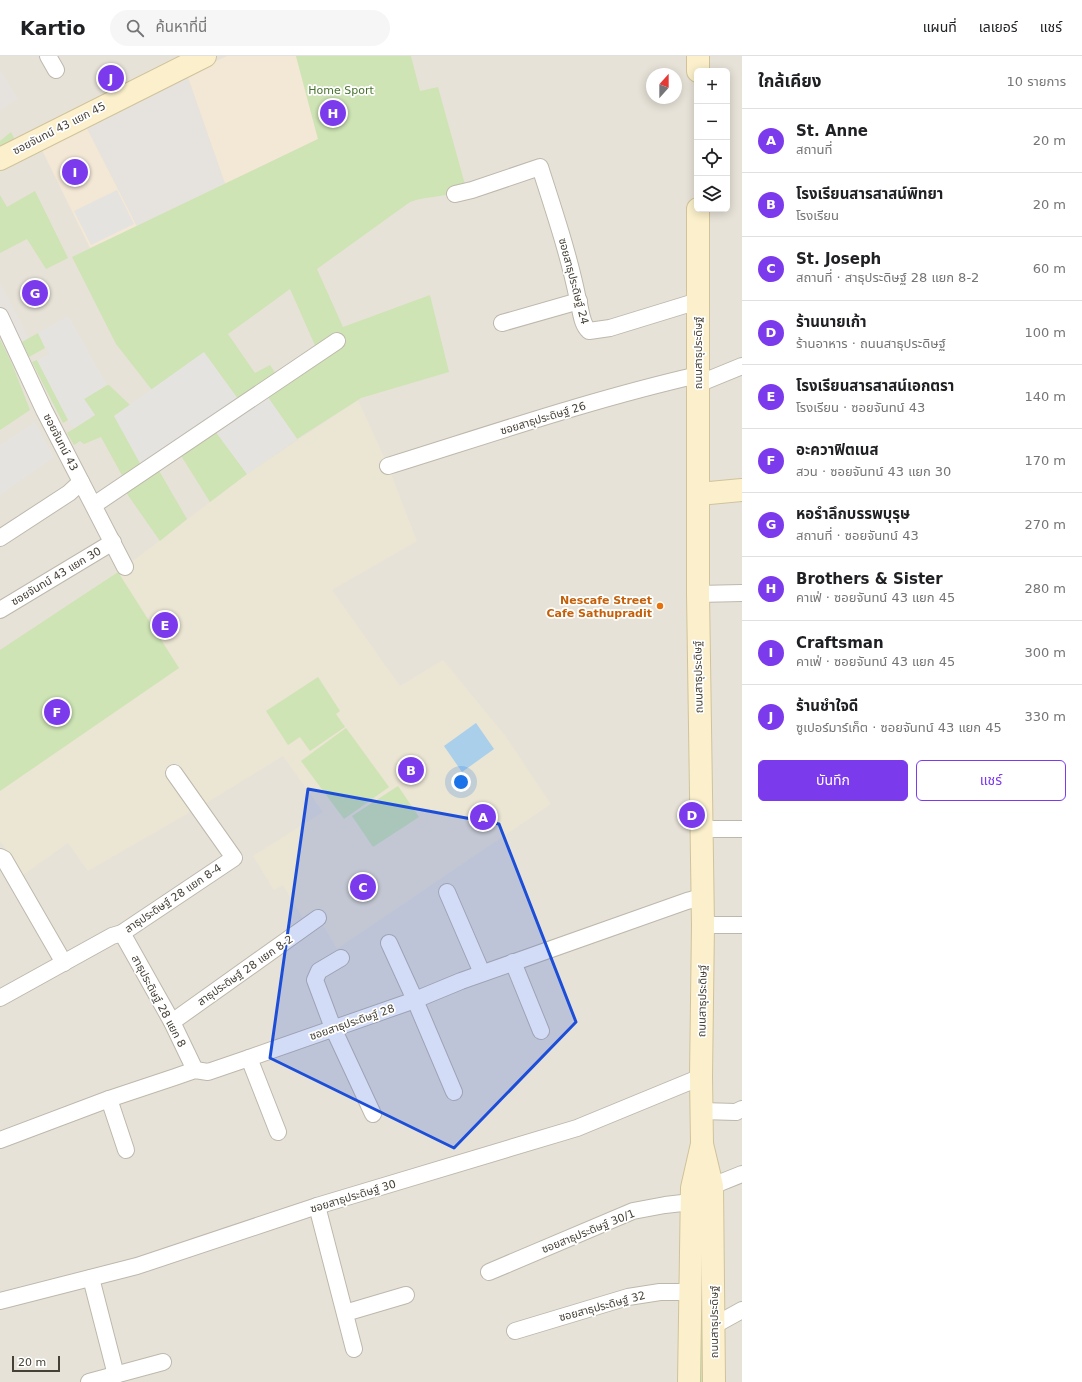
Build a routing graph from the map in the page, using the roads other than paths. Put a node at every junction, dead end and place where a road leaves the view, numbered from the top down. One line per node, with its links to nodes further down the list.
1 (205, 56): 4 (main road, ซอยจันทน์ 43 แยก 45)
2 (698, 56): 3 (main road)
3 (698, 68)
4 (0, 158)
5 (455, 194): 8 (street, ซอยสาธุประดิษฐ์ 24)
6 (698, 212): 7 (main road, ถนนสาธุประดิษฐ์)
7 (698, 300): 8 (street, ซอยสาธุประดิษฐ์ 24); 13 (main road, ถนนสาธุประดิษฐ์)
8 (579, 301): 10 (street)
9 (0, 316): 15 (street, ซอยจันทน์ 43)
10 (502, 323)
11 (337, 341): 18 (street)
12 (742, 366): 13 (street, ซอยสาธุประดิษฐ์ 26)
13 (698, 379): 14 (street, ซอยสาธุประดิษฐ์ 26); 17 (main road, ถนนสาธุประดิษฐ์)
14 (388, 466)
15 (81, 482): 18 (street, ซอยจันทน์ 43); 19 (street)
16 (742, 490): 17 (main road)
17 (699, 494): 23 (main road, ถนนสาธุประดิษฐ์)
18 (94, 506): 20 (street, ซอยจันทน์ 43)
19 (0, 538)
20 (112, 542): 21 (street, ซอยจันทน์ 43); 24 (street, ซอยจันทน์ 43 แยก 30)
21 (125, 567)
22 (742, 593): 23 (street)
23 (698, 594): 26 (main road, ถนนสาธุประดิษฐ์)
24 (0, 610)
25 (174, 773): 34 (street, สาธุประดิษฐ์ 28 แยก 8-4)
26 (701, 829): 27 (street); 30 (main road, ถนนสาธุประดิษฐ์)
27 (742, 829)
28 (0, 857): 38 (street)
29 (448, 892): 39 (street)
30 (702, 897): 32 (main road, ถนนสาธุประดิษฐ์); 37 (street, ซอยสาธุประดิษฐ์ 28)
31 (318, 918): 42 (street, สาธุประดิษฐ์ 28 แยก 8-2)
32 (703, 925): 33 (street); 47 (main road, ถนนสาธุประดิษฐ์)
33 (742, 925)
34 (122, 933): 38 (street, สาธุประดิษฐ์ 28 แยก 8-4); 42 (street, สาธุประดิษฐ์ 28 แยก 8)
35 (388, 943): 41 (street)
36 (341, 958): 43 (street)
37 (513, 962): 39 (street, ซอยสาธุประดิษฐ์ 28); 44 (street)
38 (64, 963): 40 (street, สาธุประดิษฐ์ 28 แยก 8-4)
39 (482, 973): 41 (street, ซอยสาธุประดิษฐ์ 28)
40 (0, 998)
41 (415, 1000): 43 (street, ซอยสาธุประดิษฐ์ 28); 48 (street)
42 (172, 1022): 46 (street, สาธุประดิษฐ์ 28 แยก 8)
43 (333, 1028): 45 (street, ซอยสาธุประดิษฐ์ 28); 52 (street)
44 (541, 1031)
45 (249, 1058): 46 (street, ซอยสาธุประดิษฐ์ 28); 53 (street)
46 (195, 1070): 49 (street, ซอยสาธุประดิษฐ์ 28)
47 (701, 1077): 51 (main road, ถนนสาธุประดิษฐ์); 60 (street, ซอยสาธุประดิษฐ์ 30)
48 (454, 1092)
49 (109, 1099): 54 (street, ซอยสาธุประดิษฐ์ 28); 56 (street)
50 (742, 1109): 51 (street)
51 (702, 1111): 55 (main road, ถนนสาธุประดิษฐ์)
52 (373, 1114)
53 (278, 1132)
54 (0, 1140)
55 (702, 1144): 58 (main road, ถนนสาธุประดิษฐ์); 59 (main road, ถนนสาธุประดิษฐ์)
56 (126, 1150)
57 (742, 1174): 58 (street)
58 (712, 1186): 68 (main road, ถนนสาธุประดิษฐ์)
59 (691, 1202): 61 (street, ซอยสาธุประดิษฐ์ 30/1); 63 (main road, ถนนสาธุประดิษฐ์)
60 (317, 1206): 62 (street, ซอยสาธุประดิษฐ์ 30); 67 (street)
61 (489, 1272)
62 (91, 1278): 65 (street, ซอยสาธุประดิษฐ์ 30); 72 (street)
63 (691, 1292): 69 (street, ซอยสาธุประดิษฐ์ 32); 74 (main road, ถนนสาธุประดิษฐ์)
64 (406, 1295): 67 (street)
65 (0, 1301)
66 (742, 1310): 68 (street)
67 (345, 1313): 70 (street)
68 (715, 1325): 75 (main road, ถนนสาธุประดิษฐ์)
69 (515, 1331)
70 (354, 1348)
71 (163, 1362): 72 (street)
72 (116, 1375): 73 (street)
73 (89, 1382)
74 (689, 1382)
75 (714, 1382)

